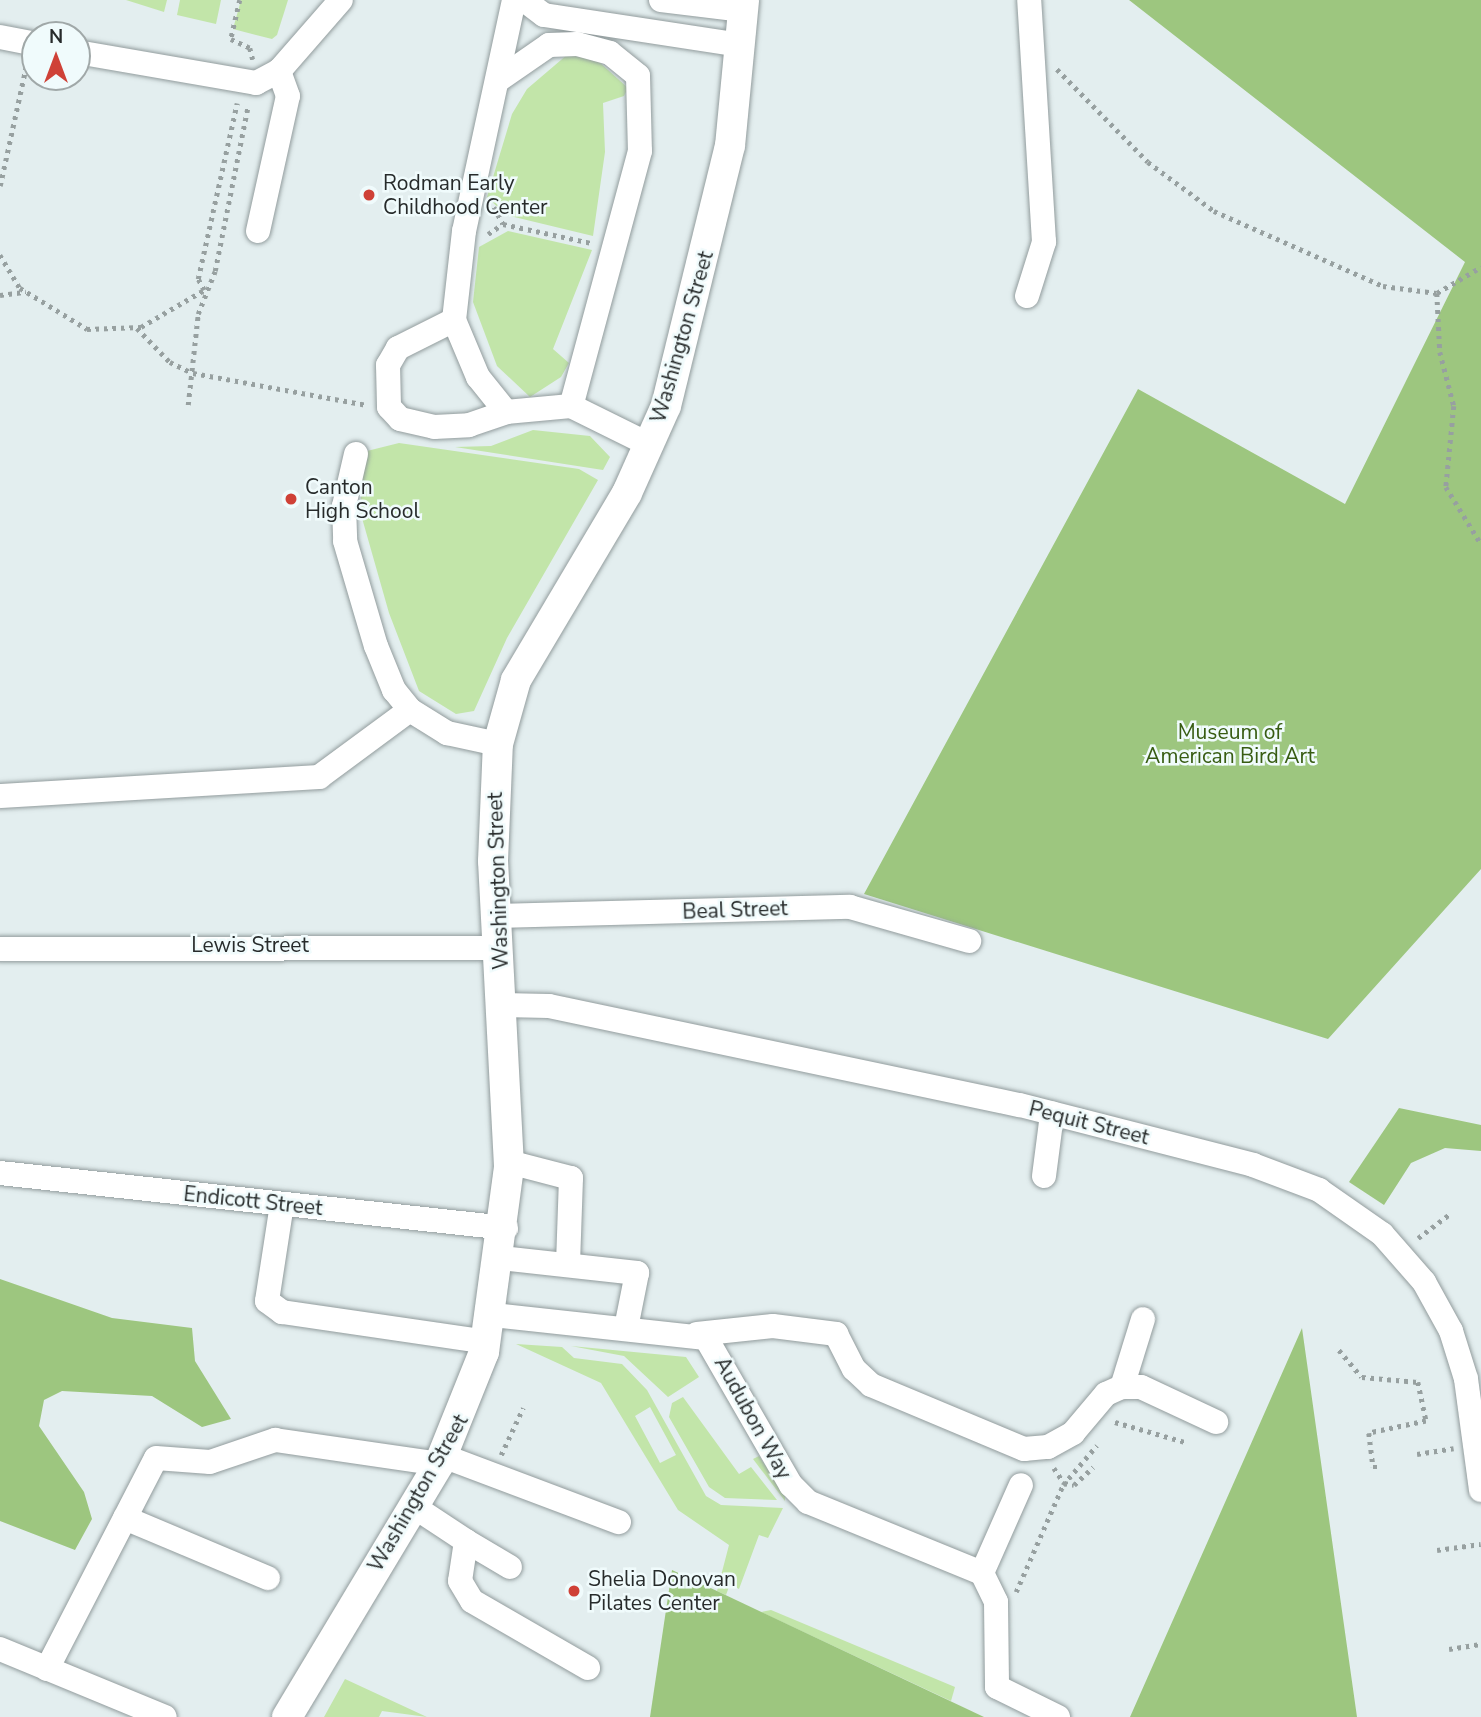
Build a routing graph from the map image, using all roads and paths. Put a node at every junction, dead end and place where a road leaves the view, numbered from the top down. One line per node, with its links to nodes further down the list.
1 (240, 0): 13 (path)
2 (341, 0): 14 (street)
3 (514, 0): 15 (street)
4 (524, 0): 10 (street)
5 (662, 0): 7 (street)
6 (1029, 0): 9 (street)
7 (743, 5): 10 (main road, Washington Street)
8 (0, 37): 11 (street)
9 (1033, 41): 25 (path); 27 (street)
10 (740, 45): 35 (main road, Washington Street)
11 (21, 47)
12 (91, 55): 14 (street)
13 (253, 61)
14 (279, 71): 18 (street)
15 (497, 81): 19 (street); 20 (street)
16 (22, 91): 17 (path)
17 (0, 186)
18 (258, 231)
19 (464, 231): 20 (path); 28 (street)
20 (617, 248): 33 (street)
21 (0, 255): 24 (path)
22 (1481, 267): 25 (path)
23 (204, 290): 23 (path); 29 (path); 30 (path)
24 (26, 292): 26 (path); 29 (path)
25 (1437, 293): 37 (path)
26 (0, 295)
27 (1027, 296)
28 (454, 320): 34 (street); 34 (street)
29 (136, 328): 30 (path)
30 (192, 373): 31 (path); 32 (path)
31 (188, 405)
32 (368, 406)
33 (571, 406): 34 (street); 35 (street)
34 (506, 412)
35 (650, 445): 39 (main road, Washington Street)
36 (356, 454): 38 (street)
37 (1481, 544)
38 (411, 710): 39 (street); 40 (street)
39 (498, 744): 41 (main road, Washington Street)
40 (0, 796)
41 (496, 916): 42 (street, Beal Street); 43 (main road, Washington Street)
42 (969, 941)
43 (499, 948): 44 (street, Lewis Street); 45 (main road, Washington Street)
44 (0, 949)
45 (502, 1005): 46 (street, Pequit Street); 47 (main road, Washington Street)
46 (1052, 1114): 49 (street); 76 (street, Pequit Street)
47 (509, 1162): 52 (main road, Washington Street); 55 (street)
48 (0, 1173): 50 (street, Endicott Street)
49 (1044, 1176)
50 (282, 1204): 52 (street, Endicott Street); 57 (street)
51 (1451, 1213): 53 (path)
52 (506, 1228): 54 (main road, Washington Street)
53 (1418, 1238)
54 (501, 1258): 55 (street); 57 (main road, Washington Street)
55 (568, 1265): 58 (street)
56 (1143, 1319): 61 (street)
57 (490, 1328): 58 (street); 70 (main road, Washington Street)
58 (626, 1328): 59 (street)
59 (697, 1334): 67 (street); 84 (street, Audubon Way)
60 (1339, 1350): 72 (path)
61 (1122, 1387): 63 (street); 67 (street)
62 (523, 1408): 73 (path)
63 (1216, 1422)
64 (1108, 1426): 66 (path)
65 (1102, 1435): 74 (path)
66 (1188, 1443)
67 (1048, 1447): 74 (path)
68 (1459, 1447): 69 (path)
69 (1417, 1454)
70 (441, 1460): 73 (street); 77 (main road, Washington Street); 78 (street)
71 (1093, 1467): 74 (path)
72 (1378, 1467)
73 (491, 1475): 79 (street)
74 (1064, 1483): 86 (path)
75 (1021, 1485): 84 (street)
76 (1481, 1490)
77 (413, 1506): 80 (street); 93 (main road, Washington Street)
78 (125, 1518): 85 (street); 91 (street)
79 (618, 1522)
80 (466, 1541): 83 (street); 90 (street)
81 (1481, 1544): 82 (path)
82 (1437, 1550)
83 (510, 1567)
84 (982, 1573): 94 (street)
85 (268, 1578)
86 (1012, 1601)
87 (1481, 1644): 88 (path)
88 (1449, 1648)
89 (0, 1649): 91 (street)
90 (588, 1668)
91 (47, 1669): 92 (street)
92 (165, 1717)
93 (287, 1717)
94 (1058, 1717)

